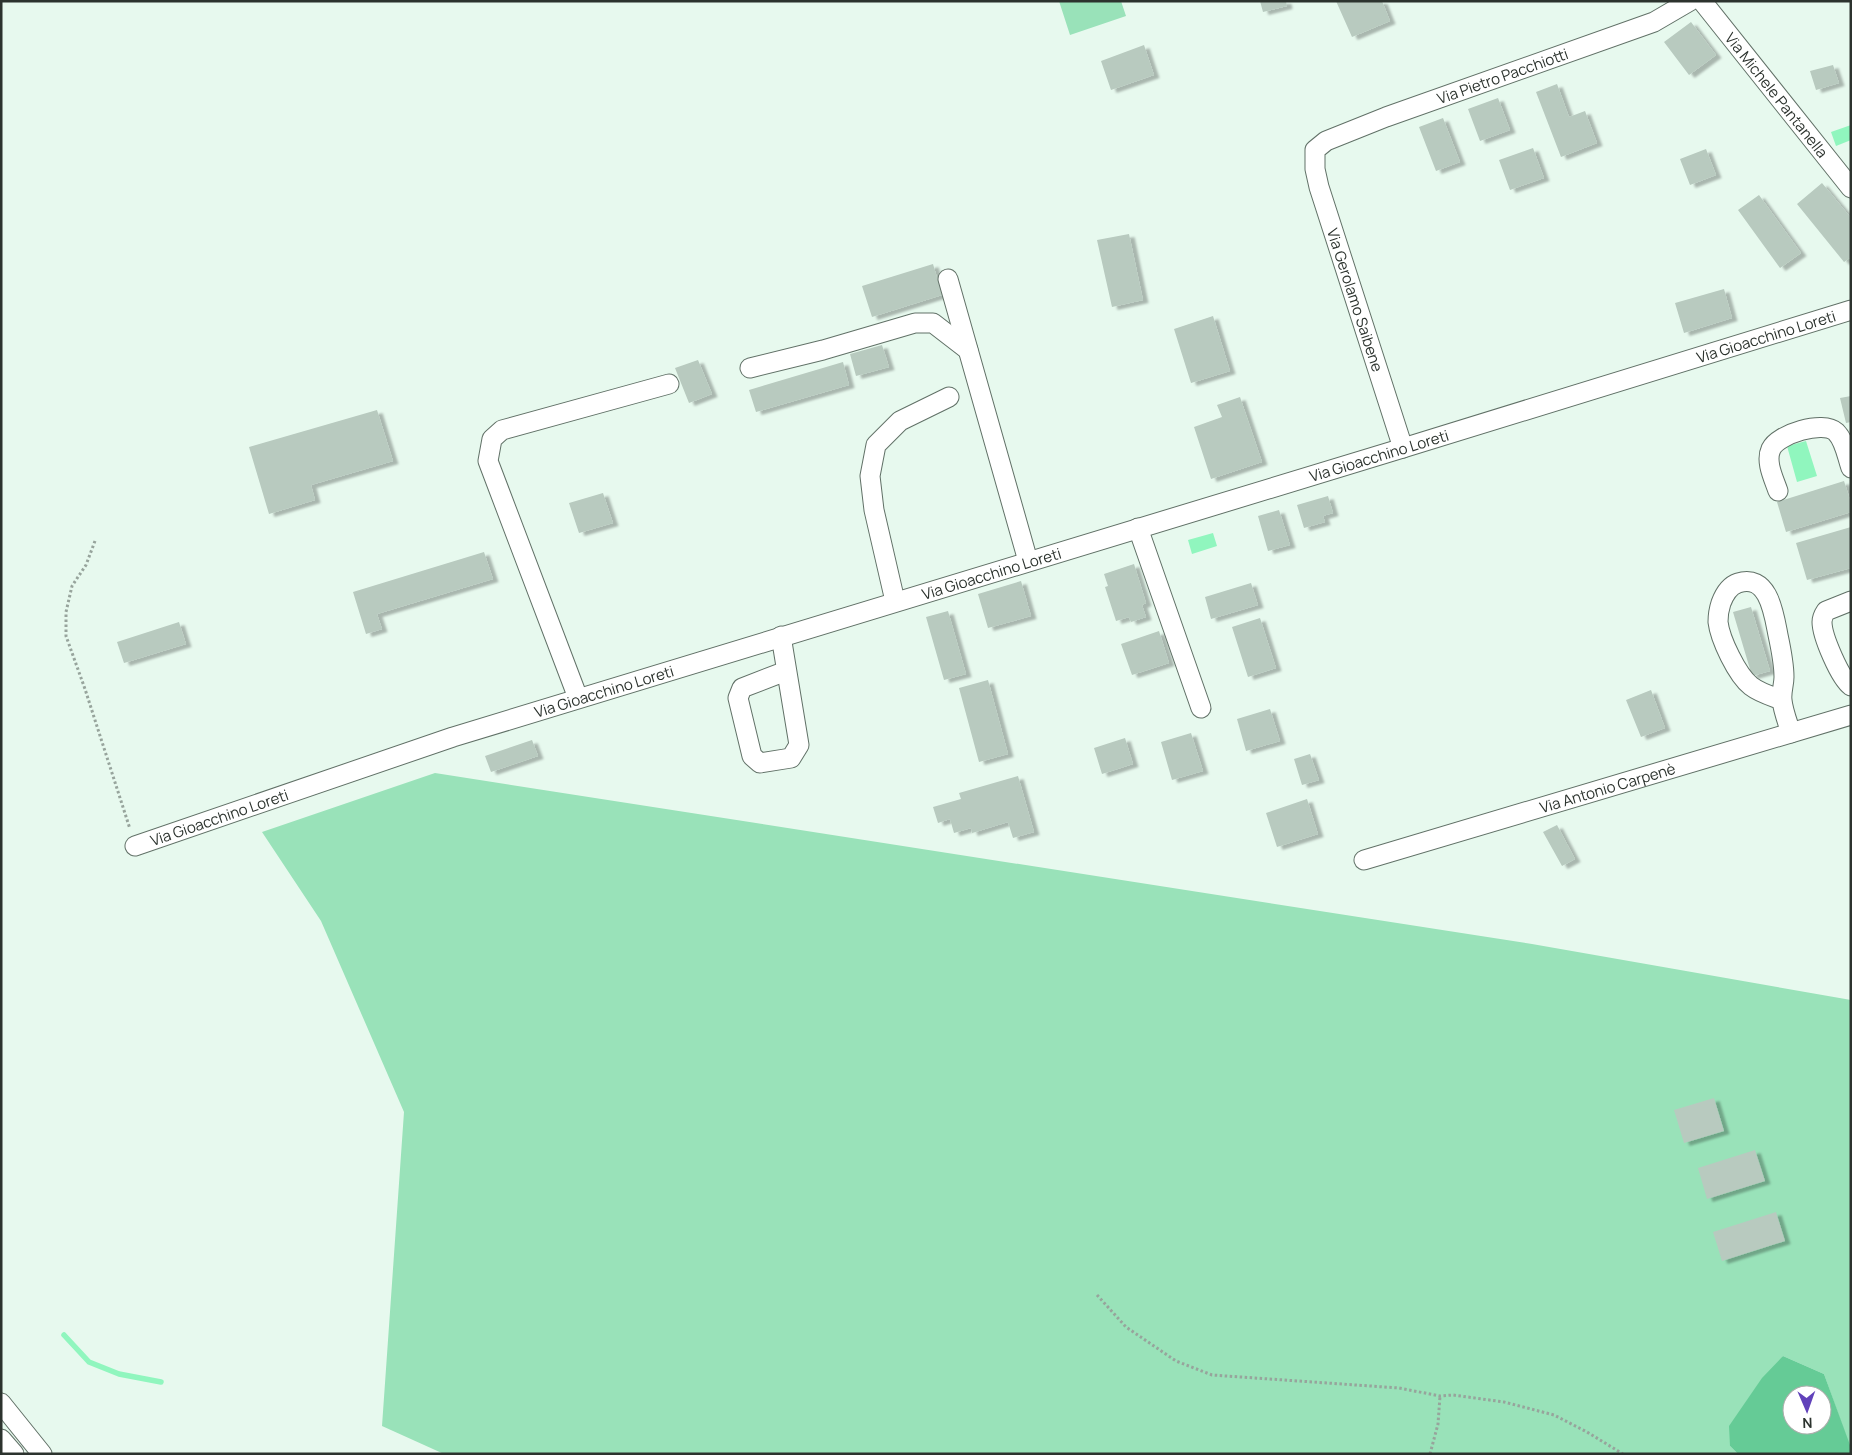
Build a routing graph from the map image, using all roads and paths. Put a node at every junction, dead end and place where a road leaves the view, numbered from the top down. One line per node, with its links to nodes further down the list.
1 (1690, 1): 3 (street, Via Pietro Pacchiotti)
2 (1702, 1): 4 (street, Via Michele Pantanella)
3 (1315, 150): 11 (street, Via Gerolamo Saibene)
4 (1851, 188)
5 (948, 279): 7 (street)
6 (1851, 310): 11 (street, Via Gioacchino Loreti)
7 (968, 350): 8 (street); 16 (street)
8 (750, 368)
9 (669, 384): 22 (street)
10 (949, 397): 18 (street)
11 (1403, 448): 14 (street, Via Gioacchino Loreti)
12 (1851, 468): 13 (street)
13 (1778, 491)
14 (1138, 528): 16 (street, Via Gioacchino Loreti); 24 (street)
15 (95, 541): 27 (path)
16 (1028, 561): 18 (street, Via Gioacchino Loreti)
17 (1851, 601): 21 (street)
18 (895, 602): 19 (street, Via Gioacchino Loreti)
19 (781, 636): 20 (street); 22 (street, Via Gioacchino Loreti)
20 (786, 671): 20 (street)
21 (1851, 686)
22 (578, 698): 27 (street, Via Gioacchino Loreti)
23 (1782, 700): 23 (street); 26 (street)
24 (1201, 708)
25 (1851, 715): 26 (street, Via Antonio Carpenè)
26 (1791, 733): 28 (street, Via Antonio Carpenè)
27 (135, 846)
28 (1364, 860)
29 (1098, 1295): 30 (path)
30 (1440, 1396): 35 (path); 36 (path)
31 (1, 1403): 34 (street)
32 (1, 1439): 33 (street)
33 (14, 1454)
34 (42, 1454)
35 (1430, 1454)
36 (1623, 1454)

